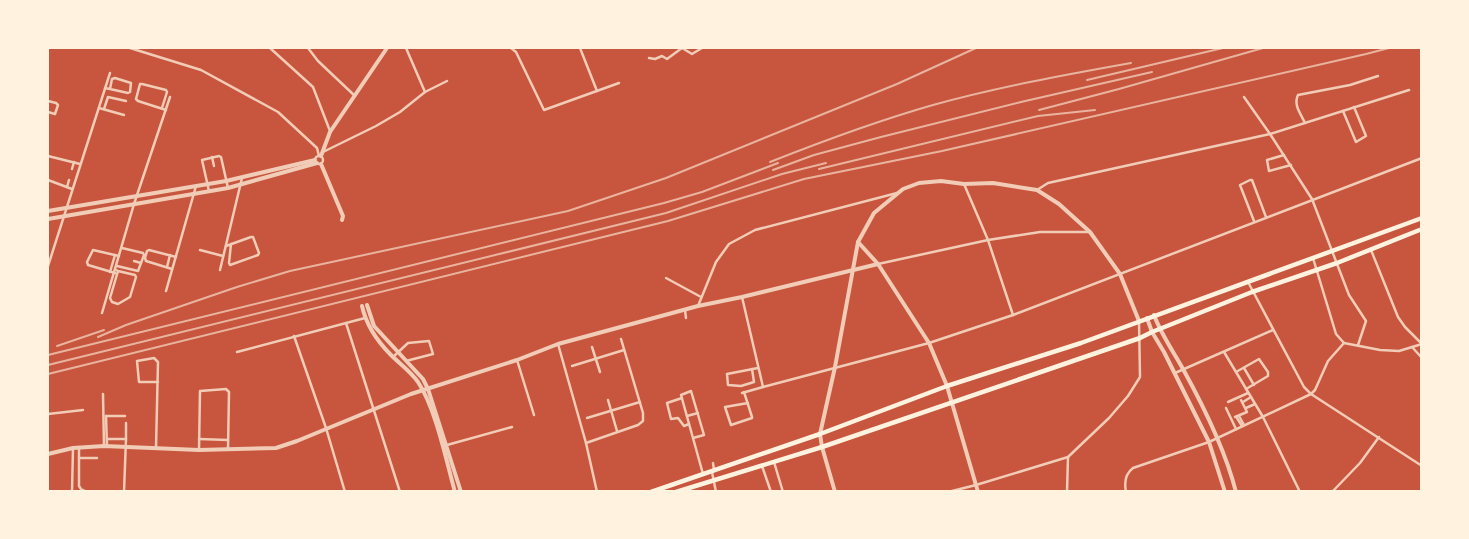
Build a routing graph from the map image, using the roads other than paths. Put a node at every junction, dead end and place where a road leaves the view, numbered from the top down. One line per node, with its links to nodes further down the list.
1 (130, 48): 35 (street)
2 (270, 48): 33 (street)
3 (308, 48): 20 (street)
4 (387, 48): 20 (street)
5 (406, 48): 18 (street)
6 (511, 48): 19 (street)
7 (580, 48): 19 (street)
8 (682, 48): 9 (street); 10 (street)
9 (702, 48)
10 (649, 58)
11 (110, 73): 15 (street)
12 (1378, 76): 32 (street)
13 (447, 81): 18 (street)
14 (619, 83): 19 (street)
15 (105, 88): 16 (street); 26 (street)
16 (110, 89): 16 (street)
17 (1409, 90): 25 (street)
18 (425, 92): 35 (street)
19 (597, 92)
20 (355, 96): 33 (street)
21 (1244, 97): 34 (street)
22 (170, 98): 28 (street)
23 (48, 100): 30 (street)
24 (126, 101): 27 (street)
25 (1354, 107): 29 (street); 29 (street)
26 (99, 108): 27 (street); 42 (street)
27 (104, 109): 31 (street)
28 (164, 109): 28 (street); 61 (street)
29 (1342, 111): 32 (street)
30 (48, 112)
31 (124, 115)
32 (1305, 123): 34 (street)
33 (330, 132): 35 (street)
34 (1270, 134): 36 (street); 57 (street)
35 (321, 155): 41 (street); 41 (street)
36 (1284, 155): 43 (street); 43 (street)
37 (48, 156): 40 (street)
38 (212, 157): 44 (street); 49 (street); 50 (street)
39 (1422, 158): 62 (street)
40 (74, 162): 42 (street); 45 (street)
41 (318, 162): 46 (street); 52 (street); 68 (street)
42 (80, 164): 56 (street)
43 (1290, 164): 62 (street)
44 (214, 166)
45 (72, 169)
46 (242, 178): 49 (street); 52 (street)
47 (48, 180): 54 (street)
48 (69, 180): 54 (street)
49 (226, 181): 50 (street); 55 (street)
50 (207, 184): 53 (street); 58 (street)
51 (964, 184): 57 (street); 59 (street); 74 (street)
52 (240, 185): 55 (street); 77 (street)
53 (196, 186): 60 (street); 61 (street)
54 (67, 187): 56 (street)
55 (228, 188): 58 (street)
56 (72, 189): 64 (street)
57 (1037, 190): 73 (street)
58 (208, 192): 60 (street)
59 (900, 192): 75 (street); 111 (street)
60 (195, 194): 63 (street); 88 (street)
61 (136, 197): 63 (street); 64 (street)
62 (1312, 199): 67 (street); 82 (street)
63 (134, 204): 66 (street); 78 (street)
64 (66, 207): 65 (street); 66 (street)
65 (48, 211)
66 (63, 216): 70 (street); 83 (street)
67 (1266, 217): 71 (street); 71 (street)
68 (344, 218)
69 (1422, 218): 82 (main road)
70 (48, 219)
71 (1254, 222): 105 (street)
72 (1422, 230): 80 (main road)
73 (1090, 232): 74 (street); 105 (street)
74 (988, 240): 95 (street); 118 (street)
75 (858, 242): 95 (street); 103 (street)
76 (231, 244): 77 (street); 91 (street); 91 (street)
77 (226, 246): 87 (street)
78 (122, 248): 86 (street); 92 (street)
79 (200, 250): 87 (street)
80 (1371, 250): 93 (main road); 134 (street)
81 (48, 251): 83 (street)
82 (1332, 251): 89 (main road); 93 (street)
83 (52, 252): 96 (street)
84 (114, 255): 86 (street); 104 (street); 104 (street)
85 (170, 255): 88 (street); 98 (street); 98 (street)
86 (119, 256): 97 (street)
87 (223, 256): 94 (street)
88 (176, 257): 99 (street)
89 (1313, 258): 101 (street); 107 (main road)
90 (134, 261): 92 (street)
91 (229, 262): 94 (street)
92 (142, 263): 97 (street)
93 (1337, 263): 101 (main road); 135 (street)
94 (221, 264): 100 (street)
95 (878, 264): 103 (street); 131 (street)
96 (48, 266)
97 (117, 266): 102 (street)
98 (167, 267): 99 (street)
99 (172, 269): 108 (street)
100 (220, 270)
101 (1317, 270): 109 (main road); 132 (street)
102 (116, 271): 104 (street); 110 (street); 110 (street)
103 (852, 271): 112 (street); 148 (street)
104 (110, 272)
105 (1120, 274): 118 (street); 123 (street)
106 (666, 278): 111 (street)
107 (1248, 282): 109 (street); 119 (main road)
108 (166, 290)
109 (1252, 292): 125 (main road); 126 (street)
110 (110, 295): 117 (street)
111 (701, 297): 115 (street)
112 (742, 297): 115 (street); 149 (street)
113 (367, 305): 140 (street)
114 (362, 306): 120 (street)
115 (698, 306): 116 (street)
116 (685, 309): 121 (street); 133 (street)
117 (102, 313)
118 (1014, 315): 131 (street)
119 (1154, 315): 122 (main road); 125 (street)
120 (366, 318): 124 (street); 142 (street)
121 (686, 318)
122 (1146, 318): 123 (main road); 127 (street)
123 (1139, 321): 129 (street); 159 (main road)
124 (346, 323): 128 (street); 178 (street)
125 (1159, 329): 127 (main road); 152 (street)
126 (1273, 330): 141 (street); 166 (street)
127 (1152, 332): 129 (main road); 155 (street)
128 (294, 336): 139 (street); 193 (street)
129 (1140, 338): 172 (main road); 217 (street)
130 (621, 339): 138 (street)
131 (929, 343): 148 (street); 159 (street)
132 (1344, 343): 135 (street); 166 (street)
133 (558, 344): 146 (street); 206 (street)
134 (1422, 344): 137 (street)
135 (1358, 345): 137 (street)
136 (592, 347): 144 (street)
137 (1412, 348): 143 (street)
138 (624, 350): 144 (street); 171 (street)
139 (237, 352)
140 (398, 352): 142 (street); 145 (street); 145 (street)
141 (1224, 352): 152 (street); 154 (street)
142 (393, 357): 162 (street)
143 (1422, 358)
144 (595, 359): 147 (street); 153 (street)
145 (406, 360): 161 (street)
146 (517, 360): 161 (street); 183 (street)
147 (572, 366)
148 (835, 367): 160 (street); 197 (street)
149 (758, 368): 151 (street); 160 (street)
150 (1244, 368): 154 (street); 157 (street); 157 (street)
151 (752, 369): 158 (street); 158 (street)
152 (1183, 370): 155 (street); 200 (street)
153 (600, 372)
154 (1236, 372): 163 (street)
155 (1174, 373): 205 (street)
156 (158, 382): 156 (street); 213 (street)
157 (1254, 384): 163 (street)
158 (745, 385): 164 (street)
159 (947, 386): 172 (street); 197 (main road)
160 (763, 387): 164 (street)
161 (428, 389): 162 (street); 207 (street)
162 (423, 390): 178 (street); 236 (street)
163 (1248, 391): 167 (street); 169 (street)
164 (744, 392): 174 (street)
165 (103, 394): 184 (street)
166 (1312, 394): 187 (street); 198 (street)
167 (1251, 397): 169 (street); 175 (street)
168 (682, 398): 181 (street); 186 (street); 190 (street)
169 (1240, 399): 173 (street); 177 (street)
170 (608, 400): 180 (street)
171 (640, 402): 180 (street); 195 (street)
172 (952, 402): 210 (main road); 229 (street)
173 (1228, 402)
174 (748, 403): 174 (street)
175 (1256, 404): 177 (street); 187 (street)
176 (1226, 408): 194 (street)
177 (1246, 408): 191 (street)
178 (374, 409): 193 (street); 235 (street)
179 (83, 410): 182 (street)
180 (611, 410): 188 (street); 195 (street)
181 (698, 413): 186 (street); 199 (street)
182 (48, 414)
183 (534, 415)
184 (105, 416): 185 (street); 196 (street)
185 (125, 416)
186 (687, 416): 190 (street)
187 (1263, 417): 191 (street); 251 (street)
188 (587, 418)
189 (126, 423): 202 (street)
190 (689, 424): 199 (street)
191 (1243, 426): 194 (street)
192 (512, 427): 207 (street)
193 (326, 428): 215 (street); 234 (street)
194 (1236, 429): 200 (street)
195 (617, 431): 206 (street)
196 (105, 433): 201 (street); 208 (street)
197 (820, 434): 210 (street); 222 (main road)
198 (1379, 437): 224 (street); 230 (street)
199 (693, 438): 227 (street)
200 (1217, 438): 205 (street); 250 (street)
201 (107, 439): 202 (street); 208 (street)
202 (126, 439): 209 (street)
203 (200, 439): 204 (street); 204 (street); 214 (street)
204 (228, 440): 215 (street)
205 (1209, 442): 248 (street); 249 (street)
206 (586, 443): 238 (street)
207 (447, 445): 237 (street)
208 (105, 446): 209 (street); 212 (street)
209 (125, 446): 213 (street); 233 (street)
210 (822, 447): 220 (main road); 244 (street)
211 (72, 448): 212 (street); 216 (street); 231 (street)
212 (79, 448): 218 (street)
213 (156, 448): 214 (street)
214 (199, 450): 215 (street)
215 (228, 450)
216 (48, 454)
217 (1068, 457): 229 (street); 247 (street)
218 (79, 458): 219 (street); 232 (street)
219 (97, 458)
220 (773, 461): 223 (main road); 243 (street)
221 (713, 463): 225 (street)
222 (733, 463): 225 (main road); 226 (main road)
223 (762, 464): 226 (main road); 242 (street)
224 (1422, 466)
225 (713, 470): 227 (main road); 228 (street)
226 (736, 472): 228 (main road)
227 (703, 474): 239 (main road)
228 (713, 479): 240 (main road); 241 (street)
229 (976, 485): 245 (street); 246 (street)
230 (1334, 491)
231 (72, 492)
232 (87, 492)
233 (124, 492)
234 (346, 492)
235 (400, 492)
236 (455, 492)
237 (461, 492)
238 (597, 492)
239 (652, 492)
240 (676, 492)
241 (716, 492)
242 (771, 492)
243 (783, 492)
244 (835, 492)
245 (948, 492)
246 (978, 492)
247 (1067, 492)
248 (1126, 492)
249 (1225, 492)
250 (1236, 492)
251 (1300, 492)

